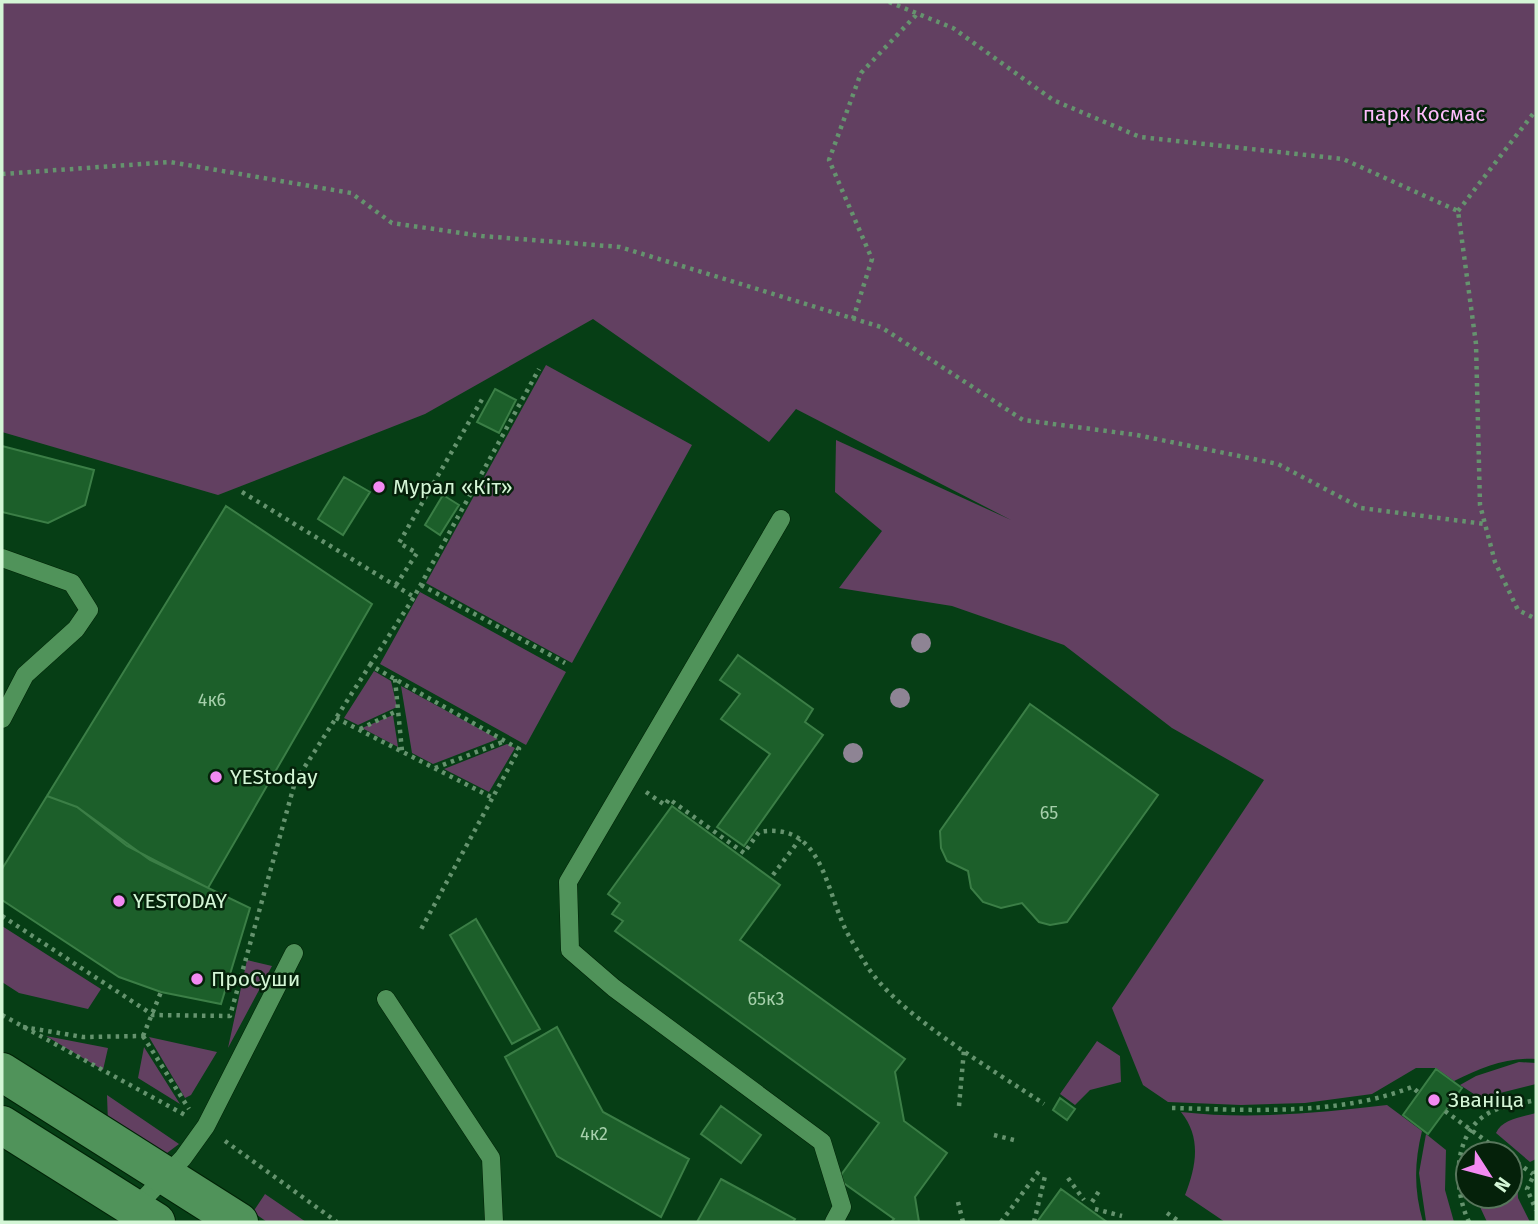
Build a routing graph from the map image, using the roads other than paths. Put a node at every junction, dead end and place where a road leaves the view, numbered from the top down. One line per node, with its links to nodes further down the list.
1 (781, 519): 12 (lane)
2 (2, 558): 3 (lane)
3 (2, 719)
4 (294, 953): 8 (lane)
5 (386, 999): 11 (lane)
6 (2, 1072): 8 (main road)
7 (2, 1125): 9 (main road)
8 (166, 1174): 9 (lane); 10 (main road)
9 (138, 1217)
10 (239, 1222)
11 (494, 1222)
12 (834, 1222)

